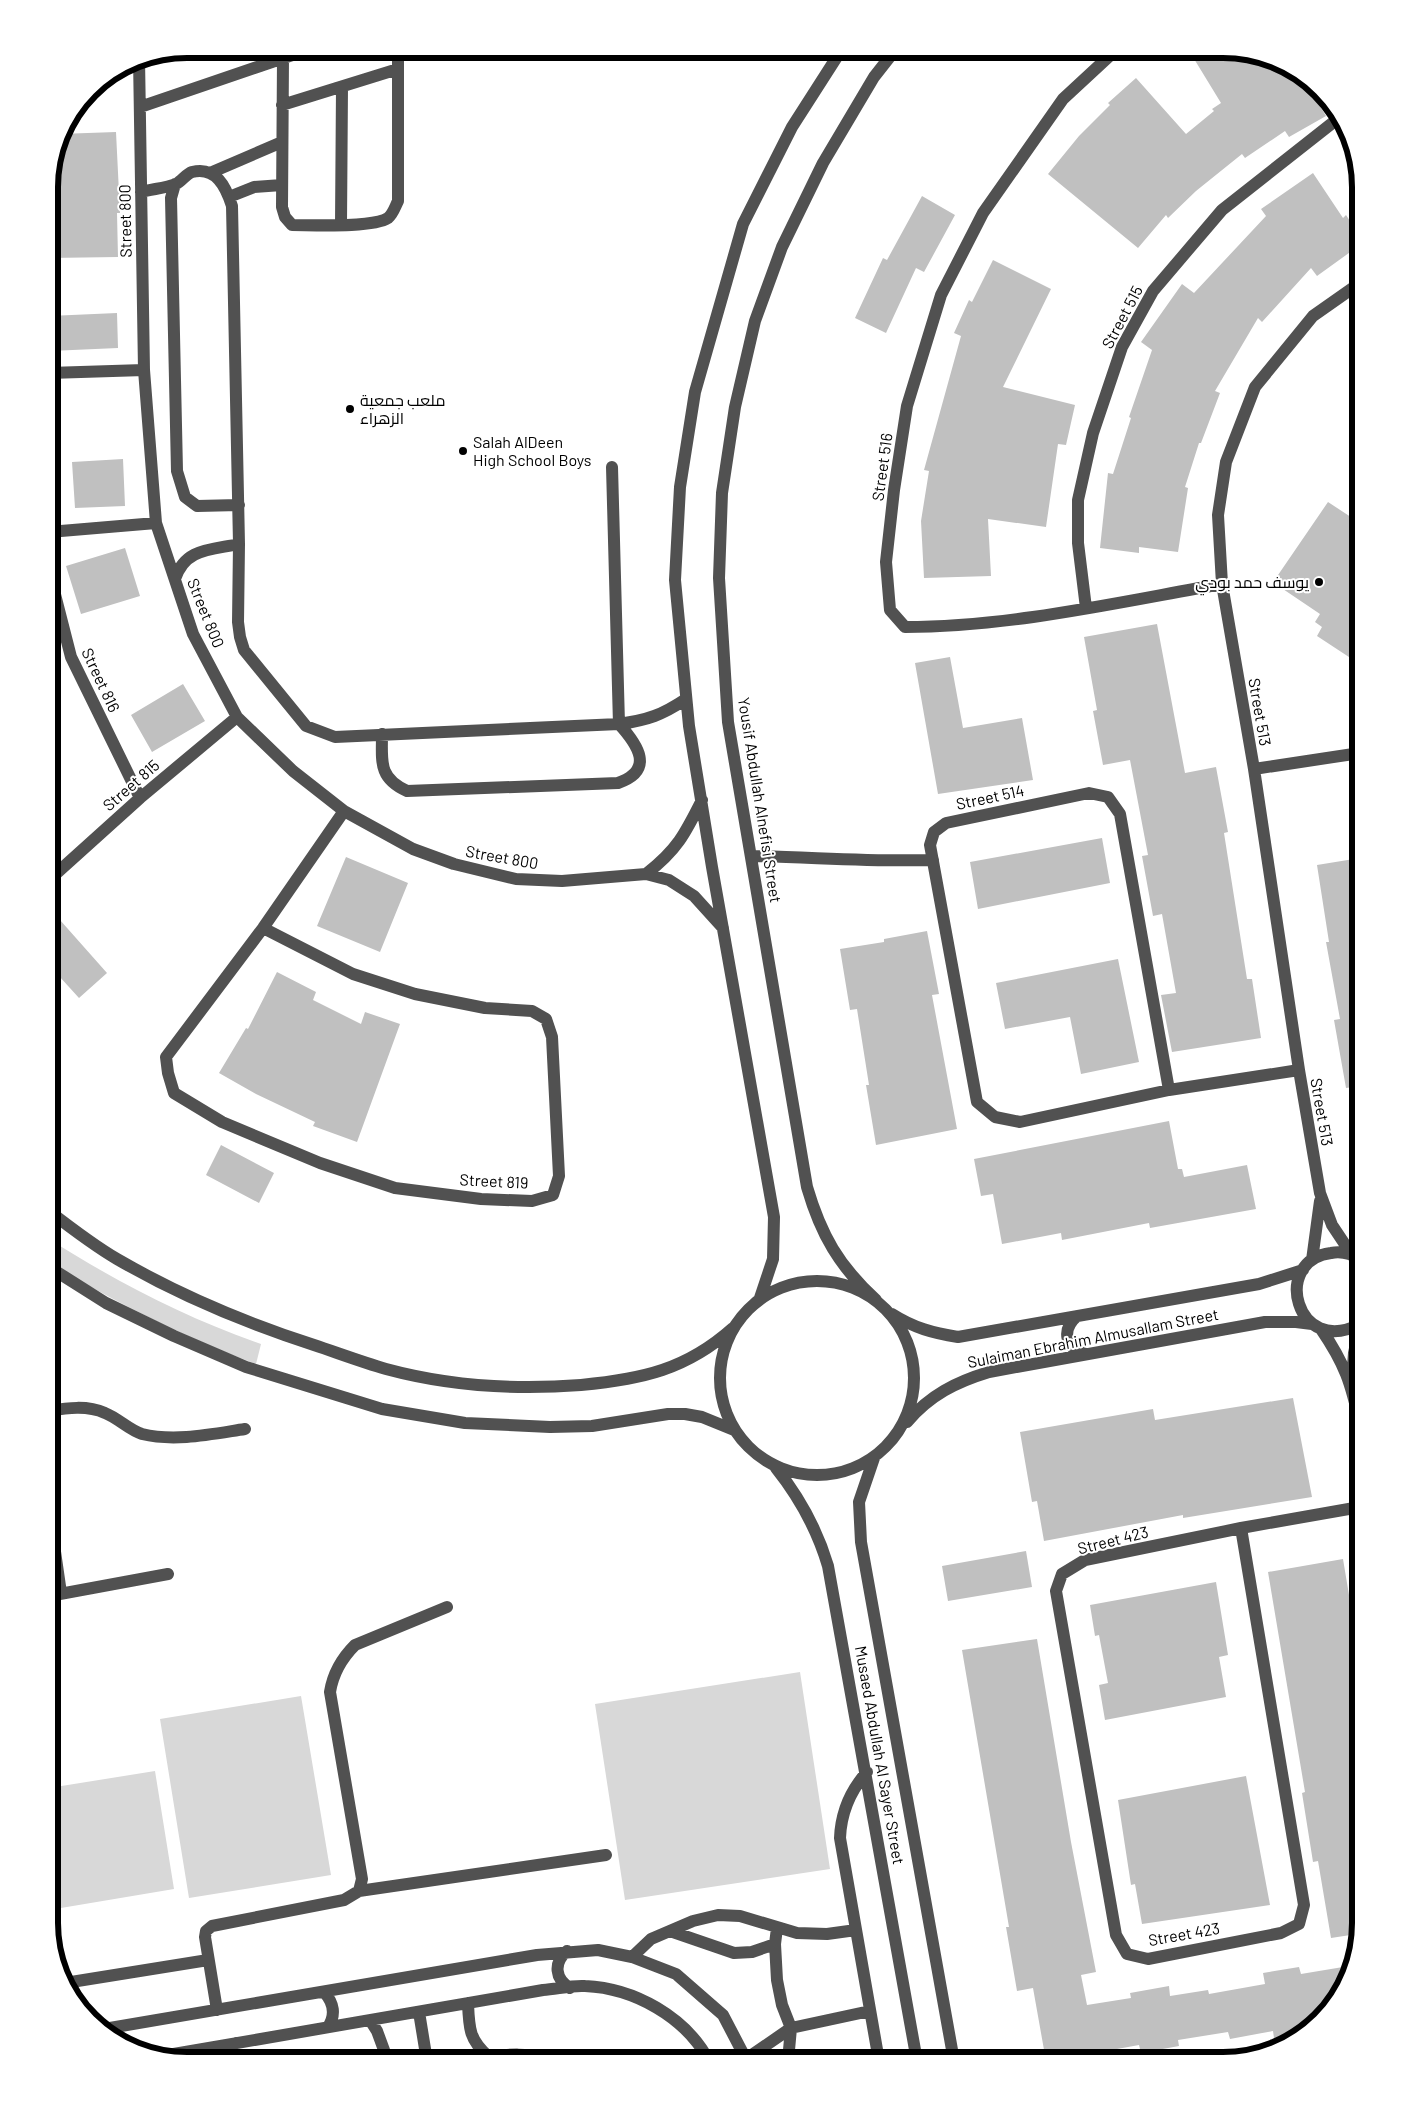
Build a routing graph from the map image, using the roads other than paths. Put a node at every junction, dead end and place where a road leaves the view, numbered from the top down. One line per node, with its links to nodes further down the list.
1 (283, 58): 9 (street); 10 (street)
2 (398, 58): 7 (street)
3 (836, 58): 31 (street)
4 (889, 58): 40 (street, Yousif Abdullah Alnefisi Street)
5 (1107, 58): 30 (street, Street 516)
6 (139, 67): 10 (street, Street 800)
7 (398, 69): 8 (street); 18 (street)
8 (342, 87): 9 (street); 18 (street)
9 (282, 105): 12 (street)
10 (140, 107): 16 (street, Street 800)
11 (1334, 121): 30 (street, Street 515)
12 (282, 142): 13 (street); 15 (street)
13 (210, 173): 14 (street); 17 (street)
14 (175, 184): 16 (street); 23 (street)
15 (282, 184): 17 (street); 18 (street)
16 (141, 192): 20 (street, Street 800)
17 (229, 197): 23 (street)
18 (341, 224)
19 (1352, 289): 28 (street, Street 513)
20 (144, 370): 21 (street); 24 (street, Street 800)
21 (58, 373)
22 (612, 467): 33 (street)
23 (238, 505): 26 (street)
24 (156, 523): 25 (street); 27 (street, Street 800)
25 (58, 531)
26 (239, 544): 27 (street); 34 (street)
27 (175, 579): 32 (street, Street 800)
28 (1222, 584): 30 (street, Street 516); 36 (street, Street 513)
29 (58, 606): 37 (street, Street 816)
30 (1086, 608)
31 (686, 699): 33 (street); 38 (street)
32 (237, 716): 37 (street, Street 815); 39 (street, Street 800)
33 (620, 724): 34 (street); 34 (street)
34 (382, 734)
35 (1352, 754): 36 (street)
36 (1254, 769): 46 (street, Street 513)
37 (140, 798): 42 (street, Street 815)
38 (702, 800): 43 (street); 45 (street)
39 (344, 811): 43 (street, Street 800); 44 (street, Street 819)
40 (752, 856): 41 (street); 56 (street, Yousif Abdullah Alnefisi Street)
41 (933, 860): 47 (street, Street 514); 47 (street, Street 514)
42 (58, 872)
43 (646, 874): 45 (street, Street 800)
44 (263, 928): 44 (street, Street 819)
45 (723, 928): 55 (street)
46 (1299, 1070): 47 (street, Street 514); 48 (street, Street 513)
47 (1169, 1090)
48 (1320, 1193): 50 (street, Street 513); 52 (street, Street 513)
49 (58, 1217): 60 (street)
50 (1352, 1250)
51 (1352, 1256): 52 (street)
52 (1312, 1260): 53 (street)
53 (1303, 1270): 58 (street, Sulaiman Ebrahim Almusallam Street); 59 (street)
54 (58, 1273): 66 (street)
55 (760, 1298): 56 (street); 60 (street)
56 (876, 1300): 57 (street)
57 (889, 1313): 58 (street, Sulaiman Ebrahim Almusallam Street); 67 (street)
58 (1077, 1316): 62 (street)
59 (1316, 1326): 61 (street, Sulaiman Ebrahim Almusallam Street); 62 (street, Sulaiman Ebrahim Almusallam Street); 63 (street)
60 (733, 1328): 66 (street)
61 (1352, 1329)
62 (1086, 1354): 67 (street, Sulaiman Ebrahim Almusallam Street)
63 (1352, 1384)
64 (58, 1410): 65 (street)
65 (245, 1430)
66 (734, 1430): 69 (street)
67 (900, 1431): 68 (street, Sulaiman Ebrahim Almusallam Street)
68 (874, 1458): 69 (street); 108 (street, Musaed Abdullah Al Sayer Street)
69 (776, 1468): 75 (street, Musaed Abdullah Al Sayer Street)
70 (1352, 1508): 71 (street, Street 423)
71 (1241, 1528): 71 (street, Street 423)
72 (168, 1574): 73 (street)
73 (58, 1594)
74 (447, 1607): 77 (street)
75 (867, 1772): 79 (street); 107 (street, Musaed Abdullah Al Sayer Street)
76 (606, 1855): 77 (street)
77 (360, 1891): 84 (street)
78 (777, 1928): 79 (street); 80 (street); 81 (street)
79 (856, 1930): 90 (street)
80 (670, 1931): 81 (street); 83 (street)
81 (775, 1944): 95 (street)
82 (567, 1951): 83 (street); 86 (street); 87 (street)
83 (632, 1956): 103 (street)
84 (208, 1960): 85 (street); 89 (street)
85 (72, 1982)
86 (570, 1988): 88 (street); 102 (street)
87 (324, 1992): 89 (street); 94 (street)
88 (468, 2003): 91 (street); 101 (street)
89 (217, 2010): 93 (street)
90 (870, 2011): 95 (street); 106 (street)
91 (419, 2012): 92 (street); 100 (street)
92 (370, 2020): 94 (street); 99 (street)
93 (111, 2028)
94 (328, 2028): 96 (street)
95 (791, 2028): 104 (street); 105 (street)
96 (236, 2043): 97 (street); 98 (street)
97 (189, 2052)
98 (234, 2052)
99 (385, 2052)
100 (426, 2052)
101 (480, 2052)
102 (704, 2052)
103 (742, 2052)
104 (757, 2052)
105 (789, 2052)
106 (877, 2052)
107 (915, 2052)
108 (952, 2052)

